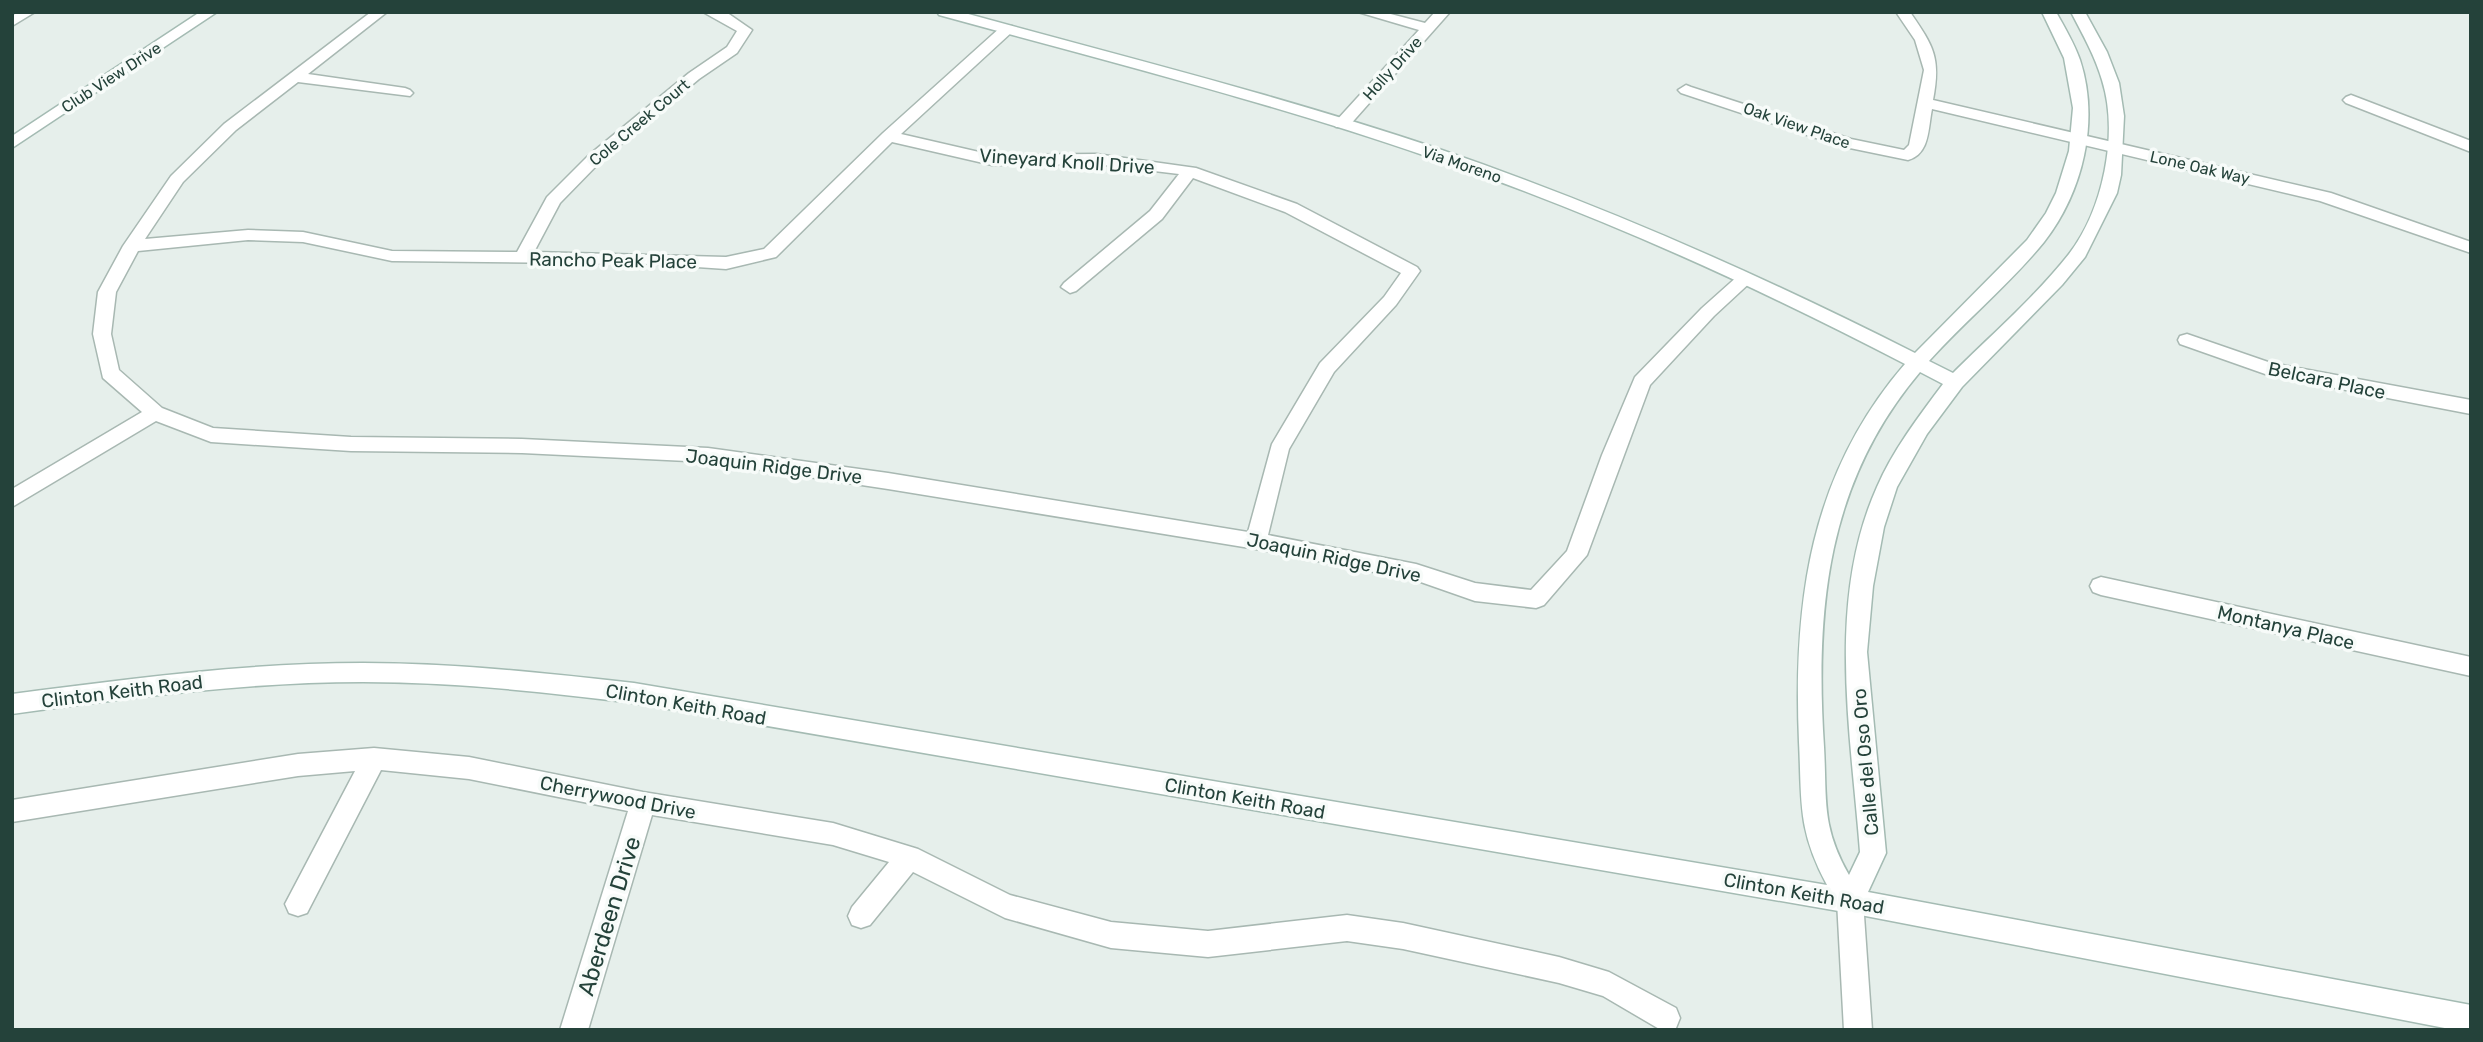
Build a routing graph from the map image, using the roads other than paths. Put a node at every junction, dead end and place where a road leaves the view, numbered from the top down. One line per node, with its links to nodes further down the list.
1 (28, 12): 11 (street)
2 (210, 12): 22 (street, Club View Drive)
3 (380, 12): 14 (street, Joaquin Ridge Drive)
4 (710, 12): 28 (street, Cole Creek Court)
5 (944, 12): 12 (street, Via Moreno)
6 (1365, 12): 13 (street)
7 (1443, 12): 13 (street, Holly Drive)
8 (1902, 12): 18 (street)
9 (2049, 12): 21 (street)
10 (2078, 12): 24 (street, Calle del Oso Oro)
11 (12, 22)
12 (1007, 29): 19 (street, Via Moreno); 20 (street, Rancho Peak Place)
13 (1427, 29): 19 (street, Holly Drive)
14 (296, 77): 16 (street); 26 (street, Joaquin Ridge Drive)
15 (1686, 90): 18 (street, Oak View Place)
16 (405, 93)
17 (2351, 100): 23 (street)
18 (1925, 103): 21 (street, Lone Oak Way)
19 (1342, 124): 29 (street, Via Moreno)
20 (889, 136): 25 (street, Vineyard Knoll Drive); 28 (street, Rancho Peak Place)
21 (2080, 139): 24 (street, Lone Oak Way); 32 (street)
22 (12, 143)
23 (2471, 147)
24 (2115, 148): 27 (street, Lone Oak Way); 33 (street, Calle del Oso Oro)
25 (1190, 171): 30 (street); 37 (street, Vineyard Knoll Drive)
26 (132, 246): 28 (street, Rancho Peak Place); 35 (street, Joaquin Ridge Drive)
27 (2471, 248)
28 (522, 258)
29 (1745, 279): 32 (street, Via Moreno); 37 (street, Joaquin Ridge Drive)
30 (1070, 287)
31 (2187, 340): 34 (street, Belcara Place)
32 (1915, 361): 33 (street, Via Moreno); 45 (street)
33 (1955, 382): 45 (street, Calle del Oso Oro)
34 (2471, 408)
35 (155, 413): 36 (street); 37 (street, Joaquin Ridge Drive)
36 (12, 499)
37 (1256, 541)
38 (2101, 586): 39 (street, Montanya Place)
39 (2471, 667)
40 (12, 705): 45 (street, Clinton Keith Road)
41 (373, 759): 42 (street, Cherrywood Drive); 43 (street, Cherrywood Drive); 46 (street)
42 (643, 803): 44 (street, Cherrywood Drive); 50 (street, Aberdeen Drive)
43 (12, 811)
44 (909, 857): 47 (street); 48 (street, Cherrywood Drive)
45 (1850, 901): 49 (street, Clinton Keith Road); 51 (street)
46 (298, 904)
47 (861, 916)
48 (1666, 1018)
49 (2471, 1018)
50 (574, 1030)
51 (1858, 1030)

